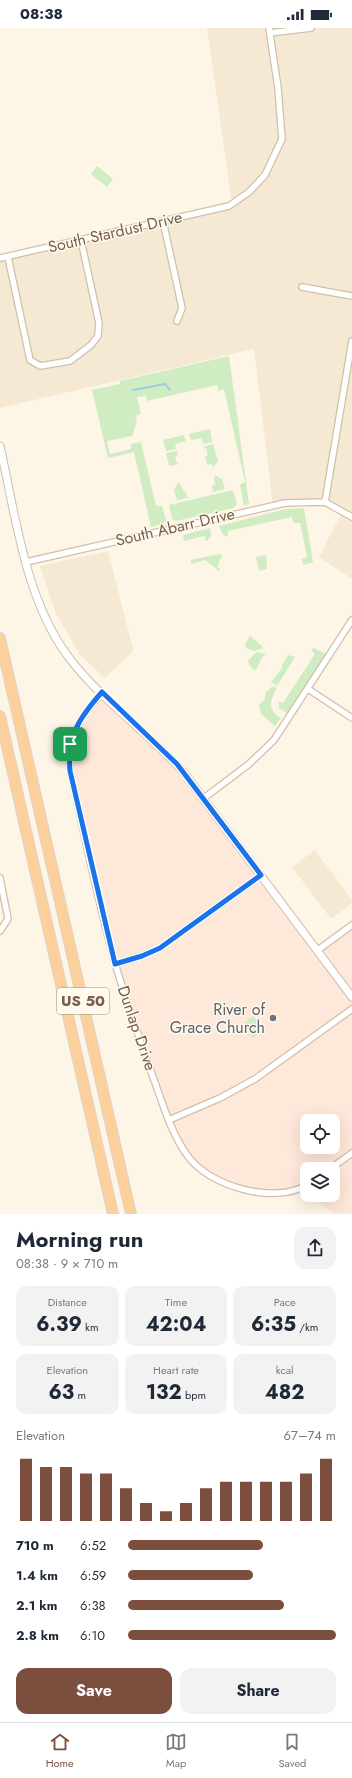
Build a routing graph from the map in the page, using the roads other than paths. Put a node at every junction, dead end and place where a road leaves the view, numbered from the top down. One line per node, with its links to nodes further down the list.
1 (311, 28): 2 (street)
2 (270, 30): 3 (street, South Stardust Drive)
3 (163, 221): 4 (street, South Stardust Drive); 9 (street)
4 (81, 240): 5 (street, South Stardust Drive); 5 (street)
5 (8, 257): 6 (street, South Stardust Drive)
6 (0, 258)
7 (302, 287): 8 (street)
8 (352, 296)
9 (177, 321)
10 (352, 341): 12 (street)
11 (0, 446): 14 (street)
12 (325, 502): 13 (street); 14 (street, South Abarr Drive)
13 (352, 517)
14 (26, 562): 18 (street)
15 (352, 620): 17 (street)
16 (0, 638): 34 (highway, US 50)
17 (308, 689): 20 (street); 21 (street)
18 (102, 692): 21 (street); 27 (street, Dunlap Drive)
19 (0, 716): 35 (highway, US 50)
20 (352, 718)
21 (204, 798): 22 (street)
22 (261, 875): 26 (street); 27 (street)
23 (0, 878): 25 (street)
24 (352, 925): 26 (street)
25 (2, 930)
26 (318, 950): 28 (street)
27 (115, 964): 30 (street, Dunlap Drive)
28 (352, 997)
29 (352, 1009): 30 (street)
30 (169, 1120): 33 (street, Dunlap Drive)
31 (352, 1153): 32 (street)
32 (340, 1162)
33 (300, 1188)
34 (128, 1200): 36 (highway, US 50); 37 (highway)
35 (113, 1214)
36 (132, 1214)
37 (139, 1214)

